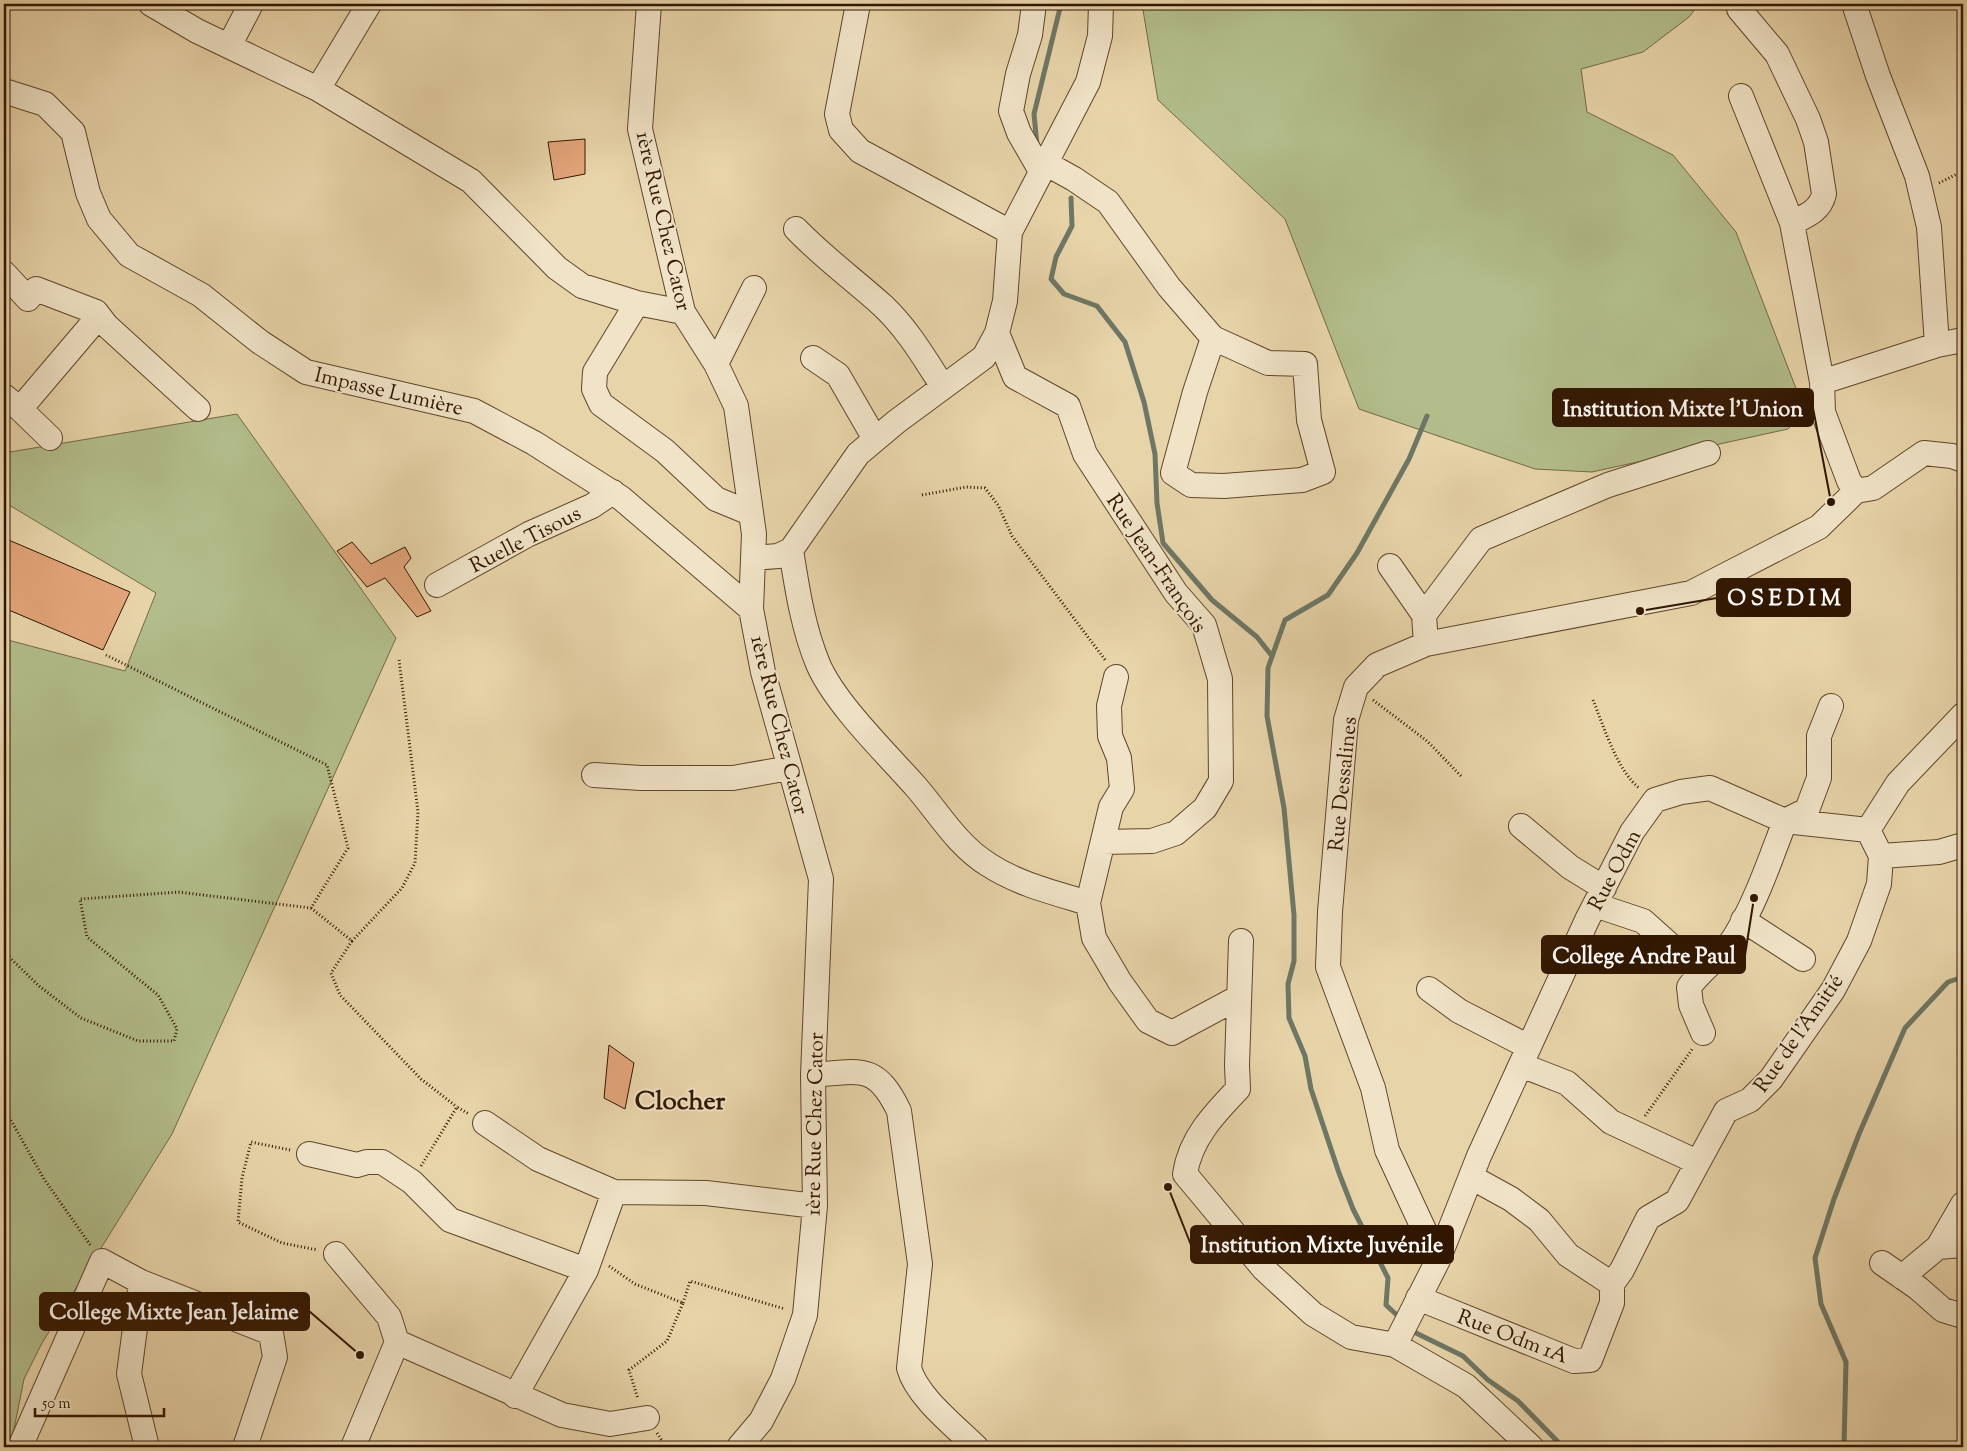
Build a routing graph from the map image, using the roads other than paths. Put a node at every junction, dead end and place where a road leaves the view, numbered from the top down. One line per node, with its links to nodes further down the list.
1 (151, 4): 10 (street)
2 (251, 4): 10 (street)
3 (649, 4): 21 (street, 1ère Rue Chez Cator)
4 (858, 4): 17 (street)
5 (1034, 4): 14 (street)
6 (1101, 4): 14 (street)
7 (1854, 4): 26 (street)
8 (366, 5): 11 (street)
9 (1739, 9): 15 (street)
10 (229, 46): 11 (street)
11 (318, 89): 20 (street)
12 (4, 92): 38 (street, Impasse Lumière)
13 (1740, 96): 15 (street)
14 (1046, 163): 17 (street); 24 (street)
15 (1792, 223): 29 (street)
16 (796, 228): 30 (street)
17 (1010, 232): 23 (street)
18 (4, 273): 22 (street)
19 (754, 288): 28 (street)
20 (637, 303): 21 (street); 39 (street)
21 (683, 312): 28 (street, 1ère Rue Chez Cator)
22 (99, 316): 31 (street); 32 (street)
23 (997, 334): 30 (street); 55 (street, Rue Jean-François)
24 (1213, 338): 24 (street)
25 (1963, 340): 26 (street)
26 (1937, 345): 29 (street)
27 (813, 358): 34 (street)
28 (716, 364): 39 (street, 1ère Rue Chez Cator)
29 (1822, 382): 37 (street)
30 (943, 387): 34 (street)
31 (12, 402): 33 (street)
32 (198, 409)
33 (50, 438)
34 (875, 439): 40 (street)
35 (1708, 453): 45 (street)
36 (1963, 460): 37 (street)
37 (1856, 491): 46 (street, Rue Dessalines)
38 (613, 492): 43 (street, Ruelle Tisous); 44 (street, Impasse Lumière)
39 (750, 513): 41 (street, 1ère Rue Chez Cator)
40 (791, 550): 41 (street); 59 (street)
41 (754, 558): 44 (street, 1ère Rue Chez Cator)
42 (1390, 566): 45 (street)
43 (437, 585)
44 (751, 609): 50 (street, 1ère Rue Chez Cator)
45 (1424, 615): 46 (street)
46 (1426, 644): 79 (street, Rue Dessalines)
47 (1116, 677): 55 (street)
48 (1831, 706): 52 (street)
49 (1963, 715): 54 (street)
50 (790, 768): 51 (street); 68 (street, 1ère Rue Chez Cator)
51 (594, 775)
52 (1786, 820): 54 (street); 58 (street, Rue Odm); 60 (street)
53 (1521, 826): 58 (street)
54 (1868, 830): 57 (street)
55 (1103, 842): 59 (street)
56 (1963, 845): 57 (street)
57 (1881, 856): 71 (street, Rue de l'Amitié)
58 (1599, 897): 63 (street); 67 (street, Rue Odm)
59 (1088, 903): 65 (street)
60 (1743, 920): 62 (street); 63 (street)
61 (1241, 941): 65 (street)
62 (1803, 959)
63 (1700, 972): 66 (street)
64 (1430, 989): 67 (street)
65 (1239, 998): 88 (street)
66 (1704, 1033)
67 (1525, 1056): 71 (street); 72 (street, Rue Odm)
68 (813, 1075): 75 (street, 1ère Rue Chez Cator); 96 (street)
69 (485, 1123): 73 (street)
70 (309, 1154): 80 (street)
71 (1697, 1162): 84 (street, Rue de l'Amitié)
72 (1471, 1178): 79 (street, Rue Odm); 84 (street)
73 (614, 1192): 75 (street); 80 (street)
74 (1963, 1204): 77 (street)
75 (815, 1206): 95 (street, 1ère Rue Chez Cator)
76 (1963, 1245): 77 (street)
77 (1938, 1247): 82 (street)
78 (336, 1254): 87 (street)
79 (1438, 1260): 85 (street, Rue Odm)
80 (589, 1262): 89 (street)
81 (1882, 1263): 82 (street)
82 (1902, 1277): 86 (street)
83 (141, 1282): 91 (street); 92 (street); 93 (street)
84 (1612, 1284): 85 (street, Rue Odm 1A)
85 (1418, 1298): 88 (street, Rue Odm)
86 (1963, 1316)
87 (396, 1342): 89 (street); 94 (street)
88 (1395, 1345): 97 (street)
89 (515, 1396): 90 (street)
90 (646, 1418)
91 (246, 1444)
92 (20, 1447)
93 (147, 1447)
94 (353, 1447)
95 (739, 1447)
96 (976, 1447)
97 (1531, 1447)

